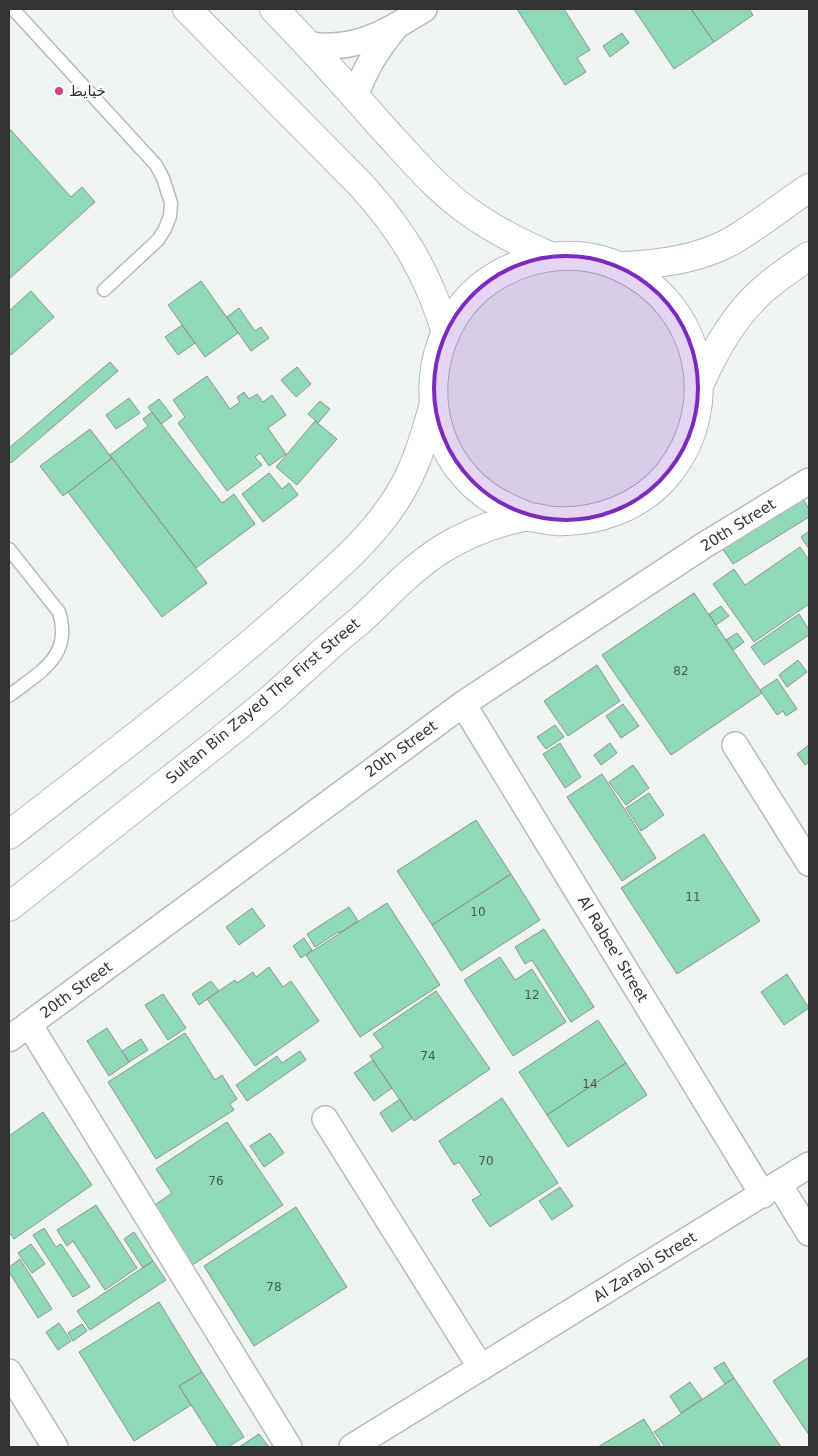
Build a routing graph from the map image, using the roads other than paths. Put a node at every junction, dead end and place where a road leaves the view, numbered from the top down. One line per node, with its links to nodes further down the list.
1 (13, 9): 12 (lane)
2 (187, 9): 13 (main road)
3 (274, 9): 6 (main road)
4 (419, 10): 5 (street)
5 (396, 27): 6 (street); 7 (street)
6 (308, 45): 7 (main road)
7 (355, 96): 9 (main road)
8 (809, 188): 11 (main road)
9 (550, 256): 11 (main road); 13 (main road)
10 (809, 256): 14 (main road)
11 (618, 266): 14 (main road)
12 (104, 290)
13 (446, 332): 15 (main road)
14 (700, 383): 17 (main road)
15 (433, 406): 17 (main road); 22 (main road)
16 (809, 481): 20 (street, 20th Street)
17 (527, 516): 24 (main road, Sultan Bin Zayed The First Street)
18 (9, 549): 19 (lane)
19 (9, 696)
20 (463, 704): 25 (street, 20th Street); 29 (street, Al Rabee' Street)
21 (735, 745): 23 (street)
22 (9, 835)
23 (809, 863)
24 (9, 907)
25 (29, 1024): 26 (street, 20th Street); 34 (street)
26 (9, 1039)
27 (325, 1120): 31 (street)
28 (809, 1165): 29 (street, Al Zarabi Street)
29 (771, 1190): 30 (street, Al Rabee' Street); 31 (street, Al Zarabi Street)
30 (809, 1233)
31 (481, 1368): 35 (street, Al Zarabi Street)
32 (9, 1372): 33 (street)
33 (55, 1447)
34 (289, 1447)
35 (352, 1447)

